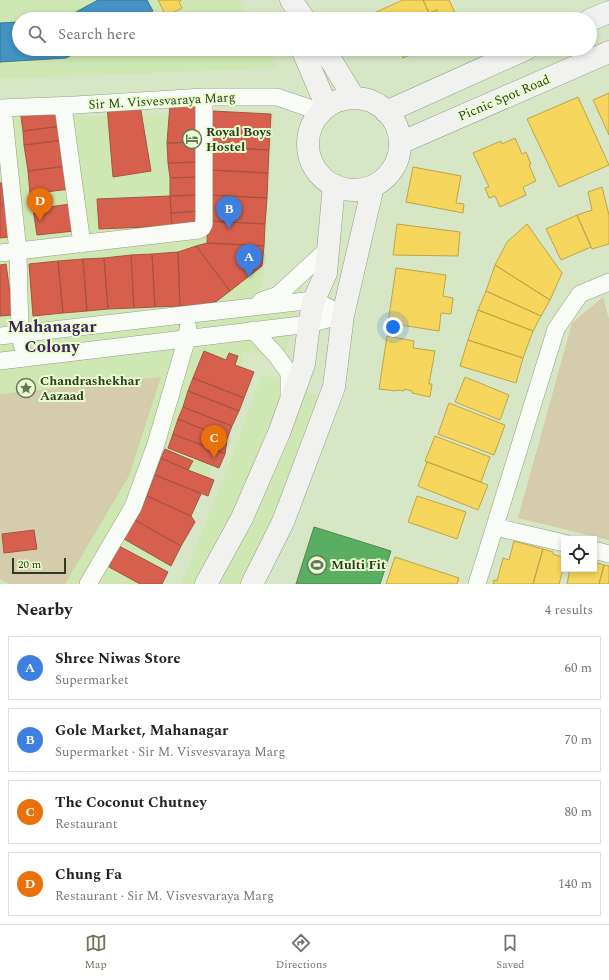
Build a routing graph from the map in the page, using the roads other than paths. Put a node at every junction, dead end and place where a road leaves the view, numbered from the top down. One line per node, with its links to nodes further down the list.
1 (285, 0): 3 (street)
2 (291, 0): 4 (street)
3 (288, 12)
4 (299, 12)
5 (609, 12): 6 (street)
6 (597, 17)
7 (609, 52): 17 (street, Picnic Spot Road)
8 (305, 56): 15 (street)
9 (328, 56): 12 (street)
10 (510, 56): 16 (street)
11 (204, 97): 13 (street, Sir M. Visvesvaraya Marg); 15 (street, Sir M. Visvesvaraya Marg); 20 (street)
12 (354, 98): 15 (street); 16 (street)
13 (63, 106): 14 (street, Sir M. Visvesvaraya Marg); 20 (street)
14 (2, 108): 22 (street)
15 (324, 110): 18 (street)
16 (386, 112): 17 (street)
17 (400, 143): 19 (street)
18 (334, 185): 19 (street); 21 (street)
19 (373, 186): 28 (street)
20 (82, 244): 22 (street)
21 (328, 249): 25 (street); 26 (street)
22 (18, 252): 23 (street); 31 (street)
23 (0, 253)
24 (609, 282): 37 (street)
25 (314, 300): 26 (street); 28 (street); 29 (street)
26 (244, 308): 27 (street)
27 (189, 314): 31 (street); 33 (street)
28 (343, 315): 29 (street); 43 (street)
29 (309, 324): 30 (street); 36 (street)
30 (253, 330): 33 (street); 36 (street)
31 (20, 333): 32 (street); 34 (street)
32 (0, 336)
33 (187, 338): 34 (street); 41 (street)
34 (24, 358): 35 (street)
35 (0, 361)
36 (290, 404): 42 (street)
37 (495, 527): 38 (street); 44 (street)
38 (561, 542)
39 (597, 551): 40 (street)
40 (609, 554)
41 (88, 584)
42 (206, 584)
43 (252, 584)
44 (477, 584)

